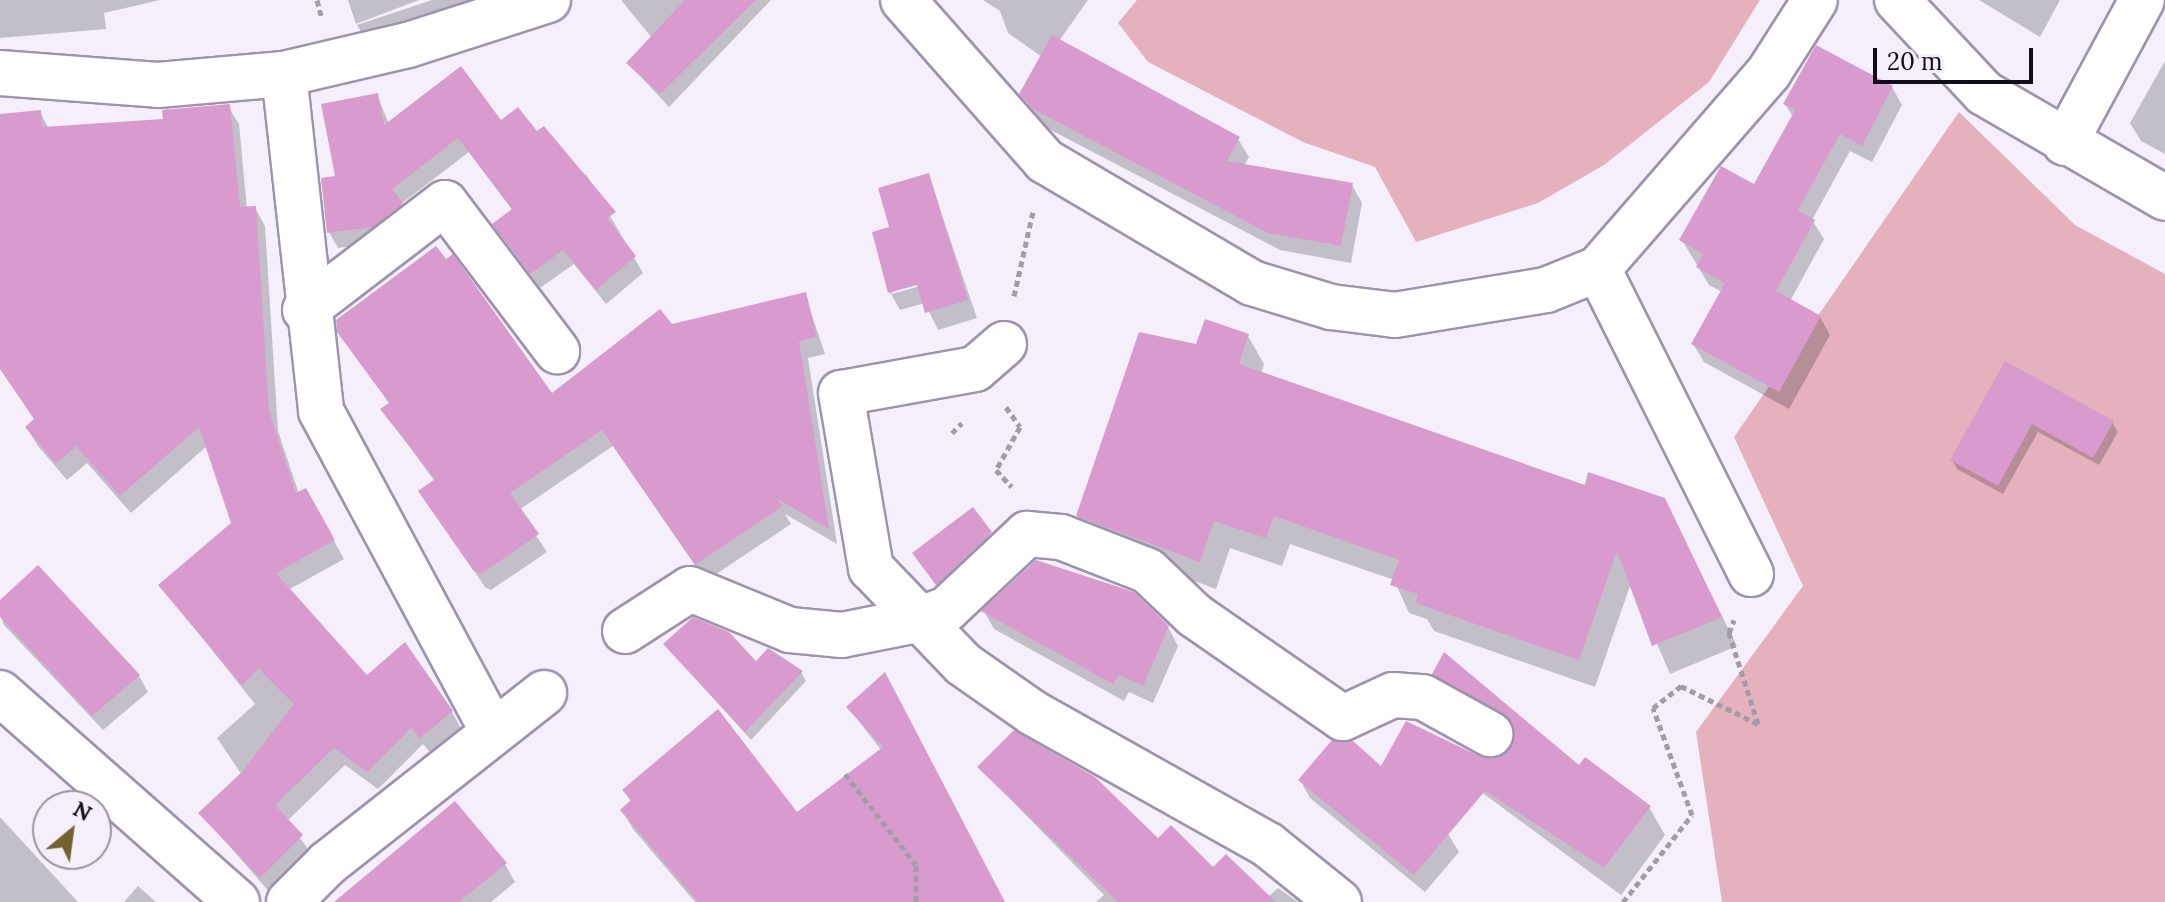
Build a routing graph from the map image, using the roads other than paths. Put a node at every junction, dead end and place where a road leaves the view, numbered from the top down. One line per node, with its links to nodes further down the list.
1 (548, 0): 7 (street)
2 (903, 0): 10 (street)
3 (1815, 0): 10 (street)
4 (1897, 0): 8 (street)
5 (2142, 0): 8 (street)
6 (0, 73): 7 (street)
7 (284, 74): 11 (street)
8 (2065, 143): 9 (street)
9 (2165, 198)
10 (1598, 269): 14 (street)
11 (305, 310): 13 (street); 19 (street)
12 (1004, 344): 15 (street)
13 (557, 351)
14 (1751, 574)
15 (917, 620): 16 (street); 20 (street); 23 (street)
16 (625, 631)
17 (0, 693): 21 (street)
18 (544, 693): 19 (street)
19 (493, 732): 22 (street)
20 (1490, 734)
21 (209, 894)
22 (289, 902)
23 (1339, 902)

